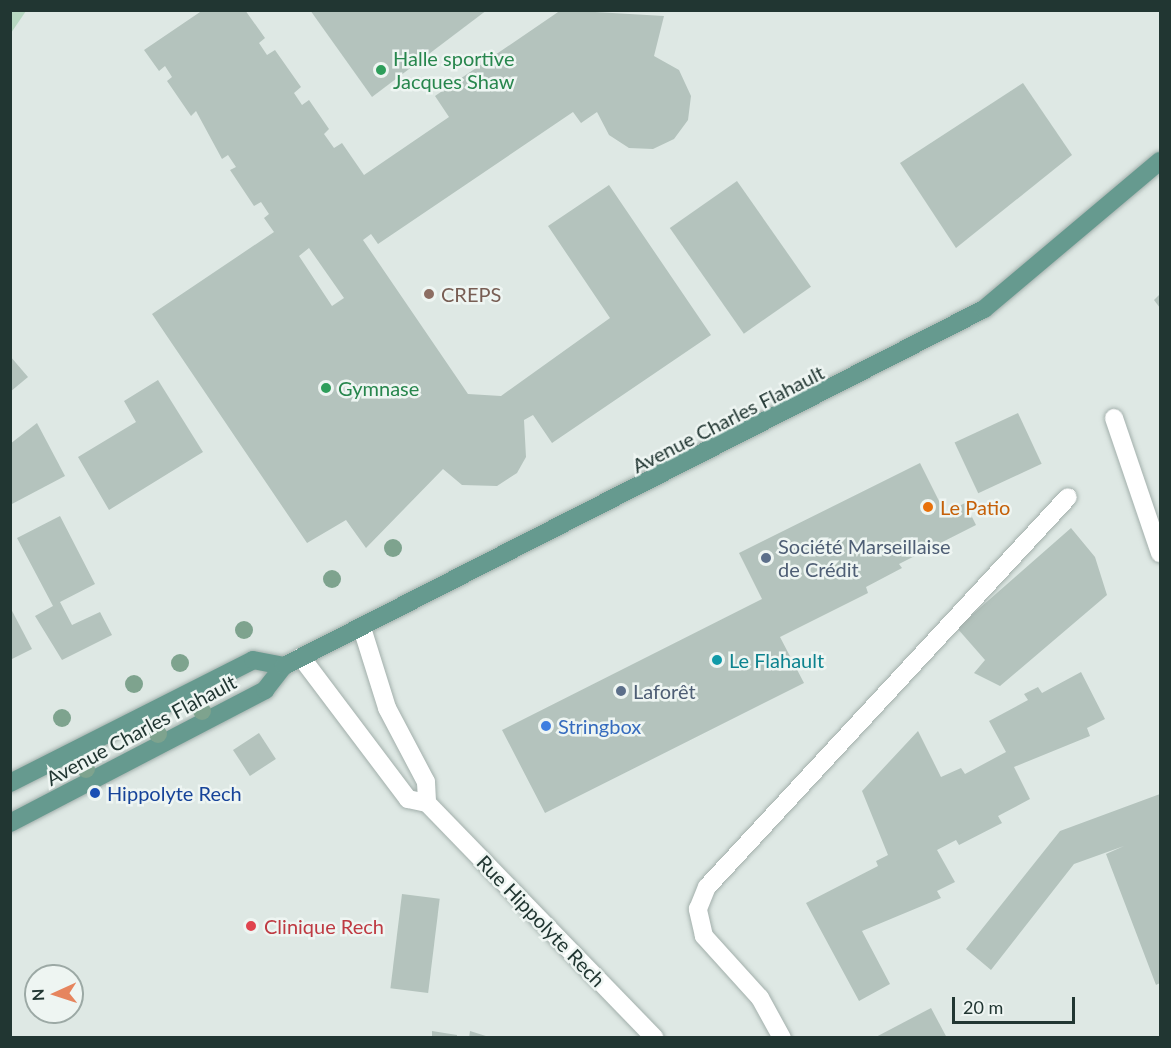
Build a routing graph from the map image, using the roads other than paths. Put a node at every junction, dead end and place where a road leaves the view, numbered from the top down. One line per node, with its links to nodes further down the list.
1 (1161, 161): 5 (main road, Avenue Charles Flahault)
2 (1114, 418): 4 (street)
3 (1068, 497): 12 (street)
4 (1161, 553)
5 (362, 628): 6 (main road, Avenue Charles Flahault); 9 (street)
6 (301, 657): 7 (main road, Avenue Charles Flahault); 9 (street, Rue Hippolyte Rech)
7 (284, 666): 8 (main road, Avenue Charles Flahault); 10 (main road, Avenue Charles Flahault)
8 (10, 783)
9 (427, 803): 11 (street, Rue Hippolyte Rech)
10 (10, 823)
11 (655, 1038)
12 (782, 1038)

